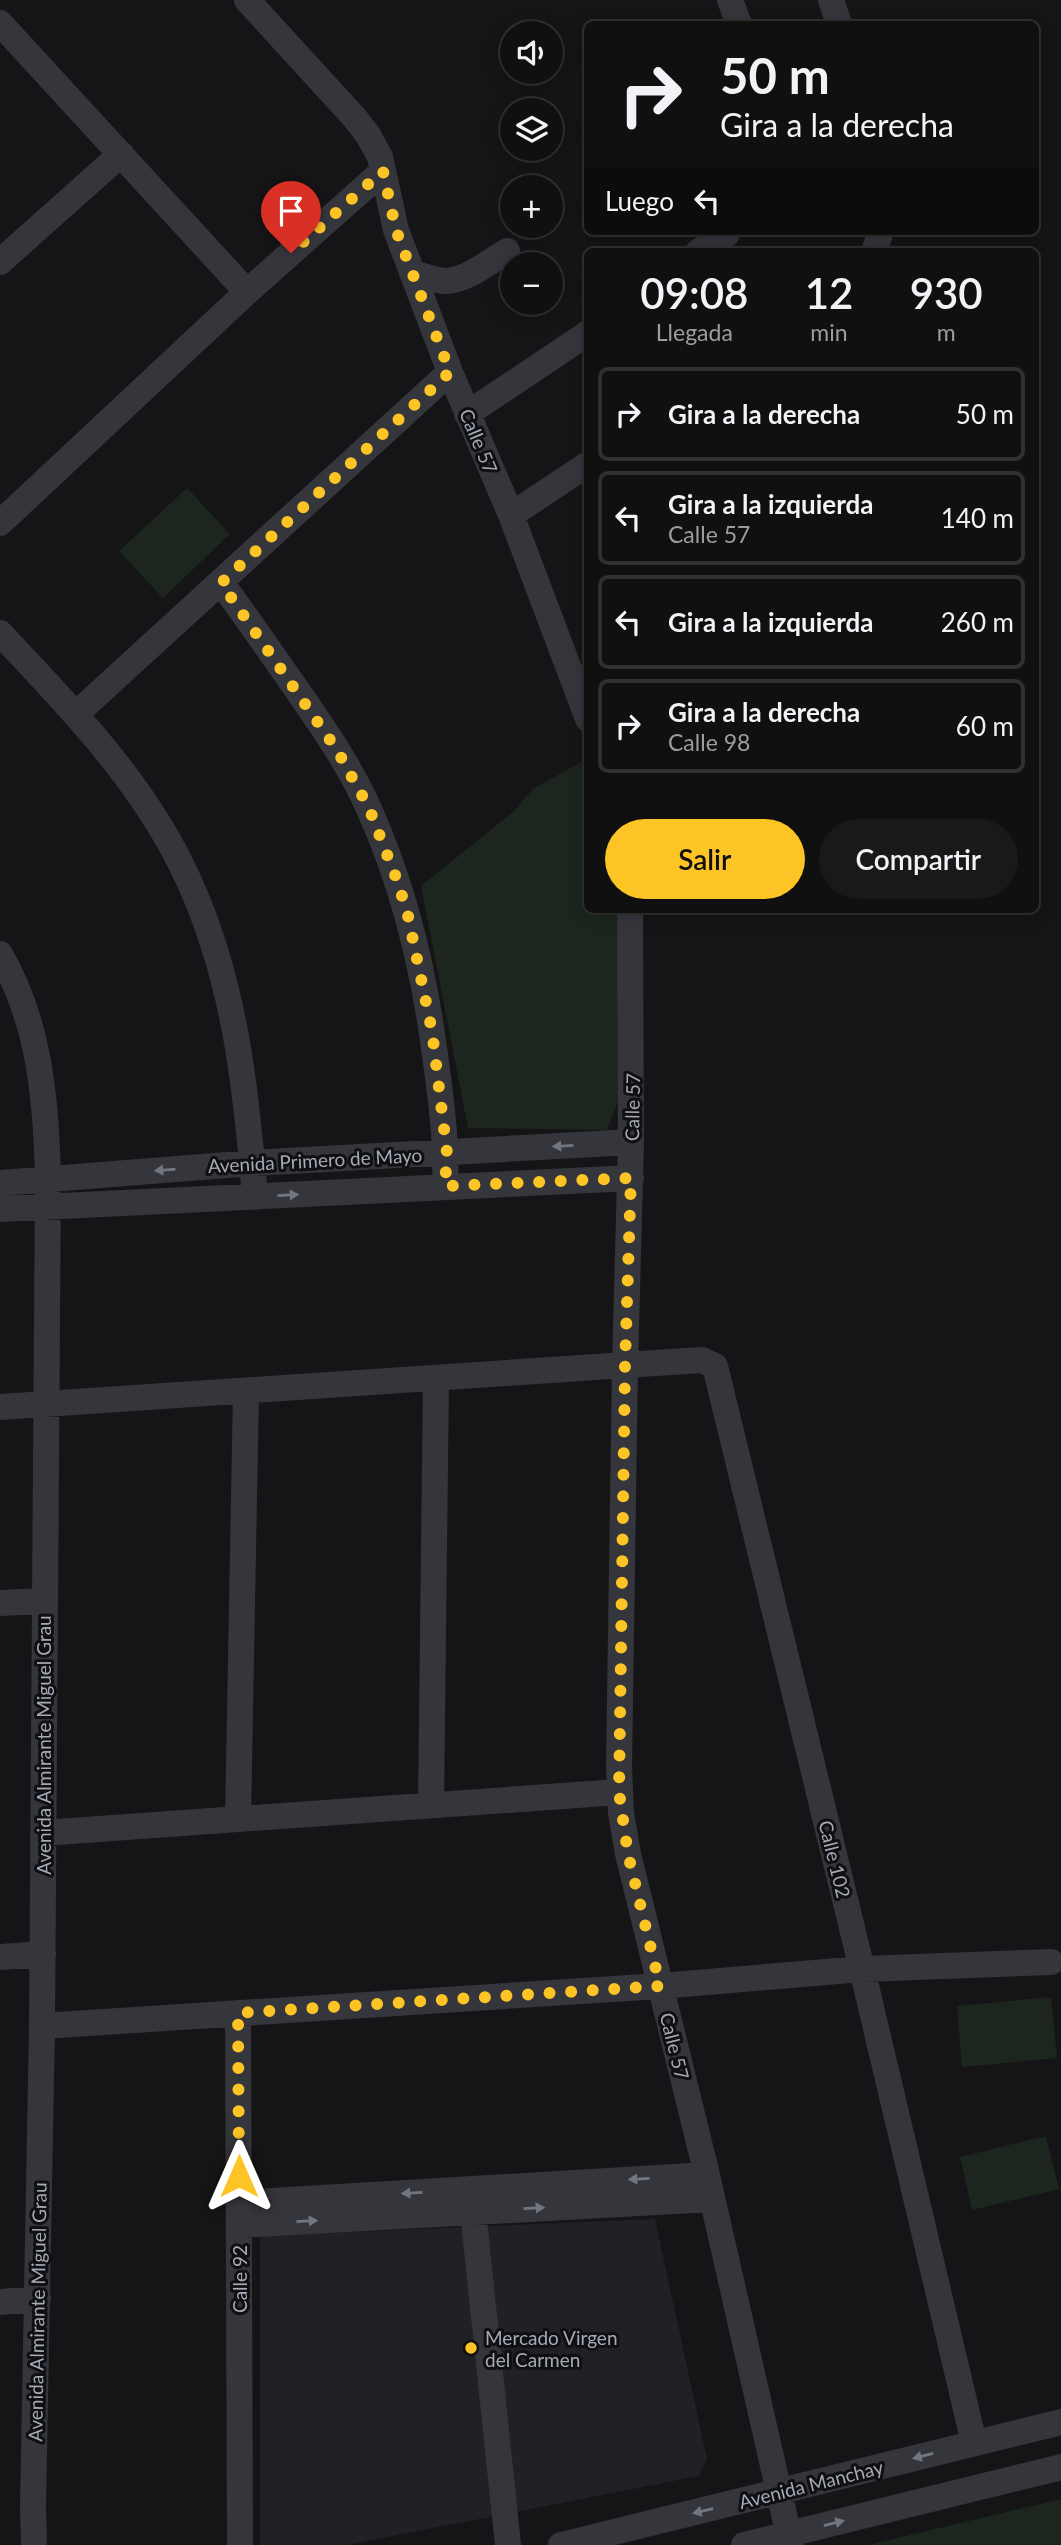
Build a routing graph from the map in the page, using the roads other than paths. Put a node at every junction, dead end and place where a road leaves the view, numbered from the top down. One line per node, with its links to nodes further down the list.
1 (730, 0): 4 (street)
2 (831, 0): 5 (street)
3 (253, 2): 8 (street, Calle 57)
4 (738, 21)
5 (838, 21)
6 (0, 23): 7 (street)
7 (121, 154): 12 (street); 14 (street)
8 (383, 171): 13 (street, Calle 57); 14 (street)
9 (725, 235): 10 (street)
10 (704, 248)
11 (507, 251): 13 (street)
12 (0, 262)
13 (412, 273): 16 (street, Calle 57)
14 (247, 292): 20 (street)
15 (584, 336): 17 (street)
16 (450, 372): 17 (street, Calle 57); 21 (street)
17 (467, 414): 19 (street, Calle 57)
18 (584, 467): 19 (street)
19 (511, 515): 23 (street, Calle 57)
20 (0, 523)
21 (221, 583): 24 (street); 28 (street)
22 (0, 633): 24 (street)
23 (584, 708)
24 (76, 713): 29 (street)
25 (630, 913): 27 (street, Calle 57)
26 (0, 954): 30 (street, Avenida Almirante Miguel Grau)
27 (631, 1142): 28 (street, Avenida Primero de Mayo, one-way to 28); 31 (street, Calle 57)
28 (447, 1153): 29 (street, Avenida Primero de Mayo); 33 (street)
29 (252, 1163): 30 (street, Avenida Primero de Mayo, one-way to 30); 34 (street)
30 (48, 1178): 32 (street, Avenida Primero de Mayo); 35 (street, Avenida Almirante Miguel Grau)
31 (631, 1178): 33 (street, Avenida Primero de Mayo); 37 (street, Calle 57)
32 (0, 1183)
33 (445, 1186): 34 (street, Avenida Primero de Mayo, one-way to 33)
34 (255, 1197): 35 (street, Avenida Primero de Mayo)
35 (49, 1206): 36 (street, Avenida Primero de Mayo); 40 (street, Avenida Almirante Miguel Grau)
36 (0, 1209)
37 (625, 1365): 38 (street, Calle 102); 44 (street, Calle 57); 51 (street, Calle 102)
38 (436, 1378): 39 (street, Calle 102); 45 (street)
39 (246, 1391): 40 (street, Calle 102); 46 (street)
40 (46, 1404): 41 (street, Calle 102); 42 (street, Avenida Almirante Miguel Grau)
41 (0, 1407)
42 (44, 1601): 43 (street); 47 (street, Avenida Almirante Miguel Grau)
43 (0, 1602)
44 (619, 1792): 45 (street); 52 (street, Calle 57)
45 (431, 1805): 46 (street)
46 (238, 1819): 47 (street)
47 (43, 1833): 48 (street, Avenida Almirante Miguel Grau)
48 (43, 1954): 49 (street); 54 (street, Avenida Almirante Miguel Grau)
49 (0, 1957)
50 (1051, 1962): 51 (street)
51 (862, 1969): 52 (street); 61 (street, Calle 102)
52 (660, 1986): 53 (street); 55 (street, Calle 57)
53 (238, 2013): 54 (street); 57 (street, Calle 92)
54 (42, 2026): 58 (street, Avenida Almirante Miguel Grau)
55 (709, 2187): 56 (street, one-way to 55); 57 (street, one-way to 57); 63 (street, Calle 57)
56 (473, 2211): 57 (street, one-way to 56); 67 (street)
57 (239, 2214): 66 (street, Calle 92)
58 (38, 2299): 59 (street); 65 (street, Avenida Almirante Miguel Grau)
59 (0, 2302)
60 (1061, 2422): 61 (street, Avenida Manchay)
61 (974, 2443): 63 (street, Avenida Manchay, one-way to 63)
62 (1061, 2468): 64 (street, one-way to 62)
63 (779, 2492): 64 (street, Calle 57); 68 (street, Avenida Manchay, one-way to 68)
64 (790, 2540): 69 (street)
65 (34, 2545)
66 (240, 2545)
67 (508, 2545)
68 (561, 2545)
69 (744, 2545)

